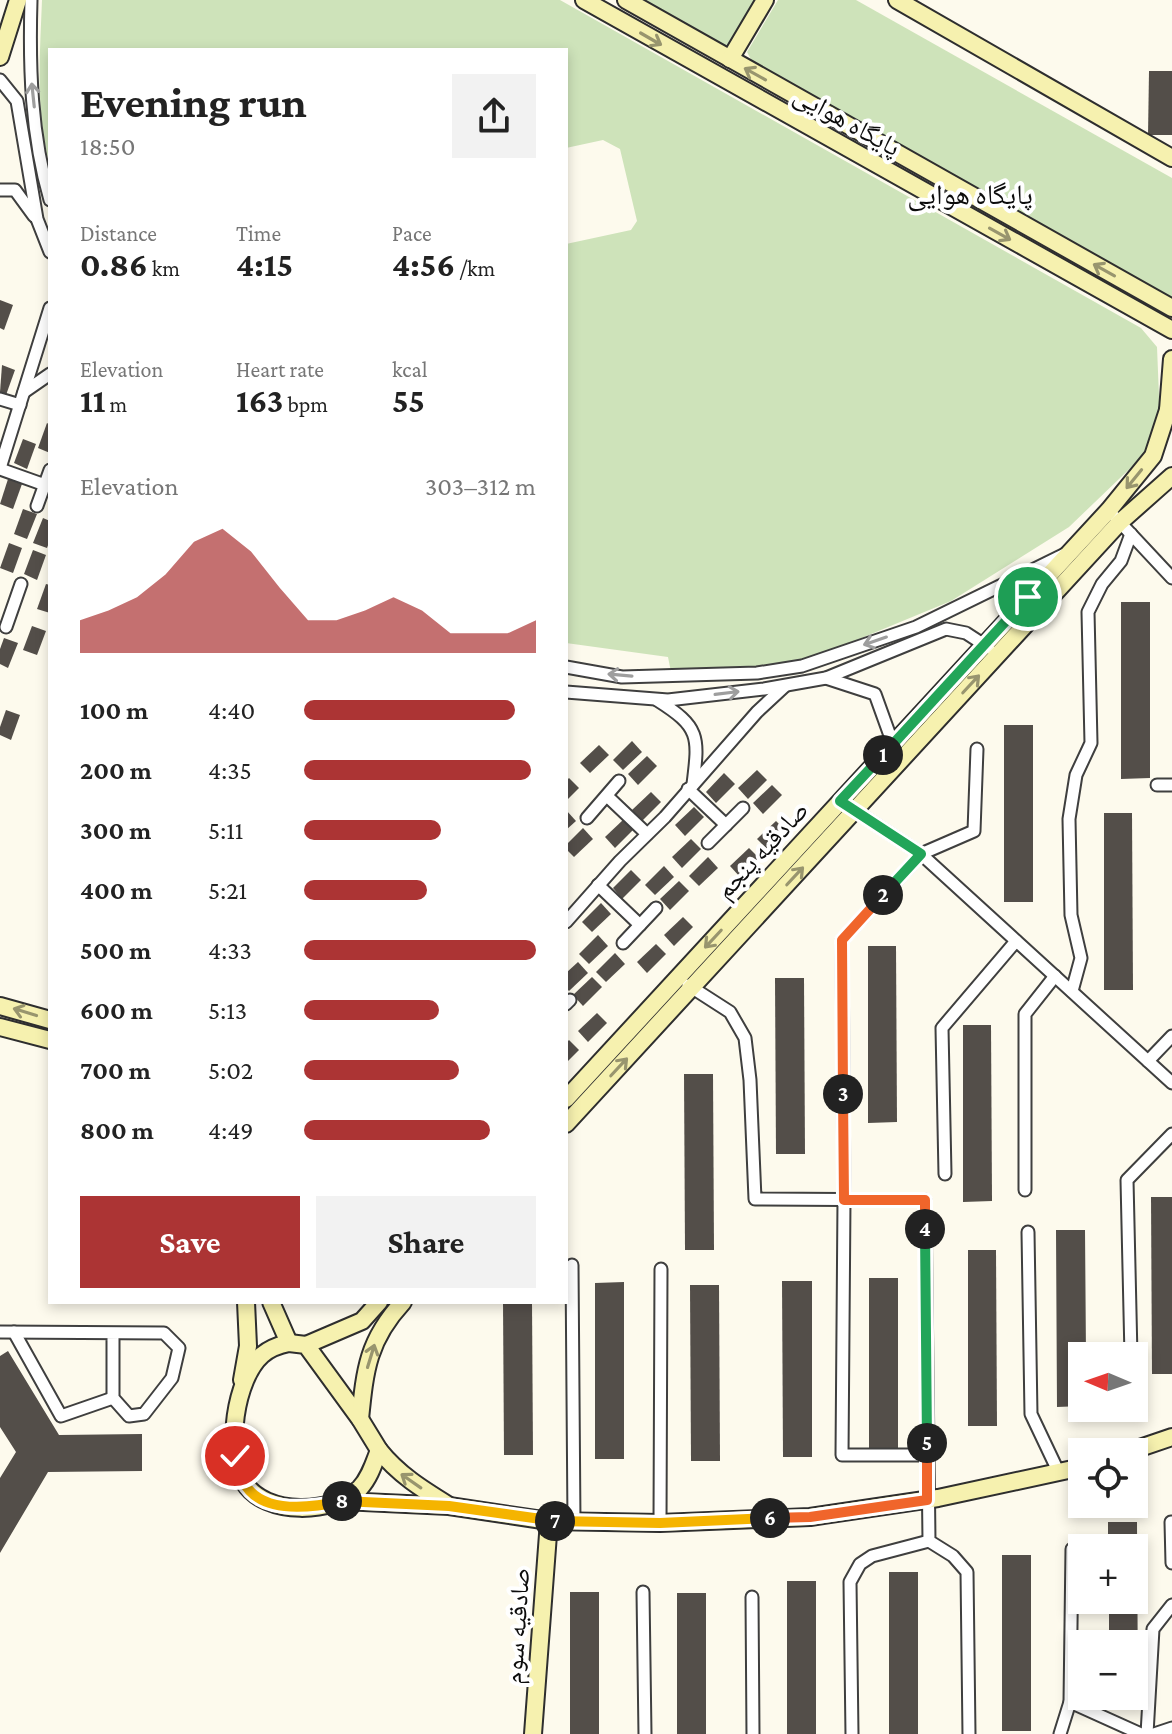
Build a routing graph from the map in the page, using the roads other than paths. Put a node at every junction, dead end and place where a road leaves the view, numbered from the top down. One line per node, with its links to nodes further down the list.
1 (18, 0): 7 (street)
2 (31, 0): 14 (street, one-way to 2)
3 (584, 0): 13 (street, پایگاه هوایی, one-way to 13)
4 (626, 0): 8 (street, پایگاه هوایی)
5 (765, 0): 8 (street)
6 (897, 0): 10 (street)
7 (0, 57)
8 (730, 59): 11 (street, پایگاه هوایی, one-way to 8)
9 (0, 80): 15 (street)
10 (1172, 158)
11 (936, 175): 13 (street); 17 (street, پایگاه هوایی, one-way to 11)
12 (0, 190): 15 (street)
13 (925, 192): 19 (street, پایگاه هوایی, one-way to 19)
14 (48, 193)
15 (37, 219): 16 (street)
16 (48, 247)
17 (1172, 308)
18 (48, 314): 23 (street)
19 (1172, 330)
20 (1172, 359): 24 (street, صادقیه پنجم)
21 (48, 376): 23 (street)
22 (0, 399): 23 (street)
23 (22, 399): 25 (street)
24 (1170, 412): 30 (street, صادقیه پنجم, one-way to 30)
25 (0, 468): 28 (street)
26 (48, 476): 28 (street)
27 (1172, 476): 30 (street, صادقیه پنجم)
28 (45, 485): 29 (street)
29 (37, 506)
30 (1120, 522): 31 (street, صادقیه پنجم); 32 (street); 37 (street, صادقیه پنجم); 65 (street)
31 (1072, 550): 37 (street, صادقیه پنجم); 38 (street, one-way to 38)
32 (1172, 578)
33 (21, 584): 35 (street)
34 (0, 602): 35 (street)
35 (13, 607): 36 (street)
36 (6, 627)
37 (991, 650): 39 (street); 43 (street, صادقیه پنجم); 50 (street, صادقیه پنجم, one-way to 37)
38 (568, 667)
39 (826, 678): 40 (street); 43 (street)
40 (786, 685): 42 (street, one-way to 40); 48 (street)
41 (568, 692): 42 (street)
42 (656, 699): 48 (street)
43 (893, 744): 50 (street, صادقیه پنجم)
44 (977, 749): 56 (street)
45 (619, 781): 49 (street)
46 (1157, 785): 47 (street)
47 (1172, 785)
48 (690, 787): 53 (street); 54 (street)
49 (607, 796): 52 (street); 54 (street)
50 (848, 806): 56 (street); 64 (street, صادقیه پنجم)
51 (743, 808): 53 (street)
52 (587, 818)
53 (726, 825): 55 (street)
54 (647, 834): 57 (street)
55 (708, 843)
56 (921, 854): 61 (street); 78 (street)
57 (598, 885): 59 (street); 60 (street)
58 (656, 908): 60 (street)
59 (568, 920)
60 (640, 925): 62 (street)
61 (1016, 941): 63 (street); 76 (street)
62 (623, 943)
63 (1055, 976): 65 (street); 77 (street)
64 (685, 982): 73 (street, صادقیه پنجم); 74 (street, صادقیه پنجم, one-way to 64); 78 (street)
65 (1072, 991): 71 (street)
66 (0, 1006): 67 (street, one-way to 66)
67 (48, 1019)
68 (0, 1027): 70 (street)
69 (1172, 1036): 71 (street)
70 (48, 1039)
71 (1148, 1061): 72 (street)
72 (1172, 1083)
73 (568, 1097)
74 (568, 1122)
75 (1172, 1134): 90 (street)
76 (945, 1174)
77 (1025, 1190)
78 (844, 1200): 98 (street); 98 (street)
79 (1028, 1232): 100 (street)
80 (572, 1265): 105 (street)
81 (661, 1269): 107 (street)
82 (246, 1304): 93 (street)
83 (272, 1304): 91 (street)
84 (401, 1304): 86 (street)
85 (374, 1307): 86 (street); 91 (street)
86 (383, 1324): 94 (street, one-way to 86)
87 (0, 1332): 88 (street)
88 (14, 1332): 89 (street); 92 (street)
89 (113, 1333): 92 (street); 92 (street)
90 (1131, 1342)
91 (298, 1344): 93 (street); 94 (street)
92 (113, 1398)
93 (237, 1407): 102 (street)
94 (360, 1419): 97 (street)
95 (1172, 1437): 96 (street)
96 (1148, 1445)
97 (379, 1450): 102 (street); 103 (street, one-way to 97)
98 (927, 1455): 101 (street)
99 (1068, 1471): 100 (street)
100 (1059, 1473): 101 (street)
101 (927, 1500): 107 (street); 108 (street)
102 (342, 1501): 103 (street)
103 (449, 1506): 104 (street)
104 (549, 1521): 105 (street); 116 (street, صادقیه سوم)
105 (574, 1522): 107 (street)
106 (1171, 1522): 109 (street)
107 (660, 1523)
108 (929, 1541): 119 (street); 120 (street)
109 (1172, 1563)
110 (643, 1592): 117 (street)
111 (752, 1597): 118 (street)
112 (1172, 1605): 122 (street)
113 (1068, 1708): 121 (street)
114 (1088, 1710): 122 (street)
115 (1172, 1728): 123 (street)
116 (533, 1734)
117 (645, 1734)
118 (753, 1734)
119 (852, 1734)
120 (969, 1734)
121 (1060, 1734)
122 (1144, 1734)
123 (1154, 1734)

